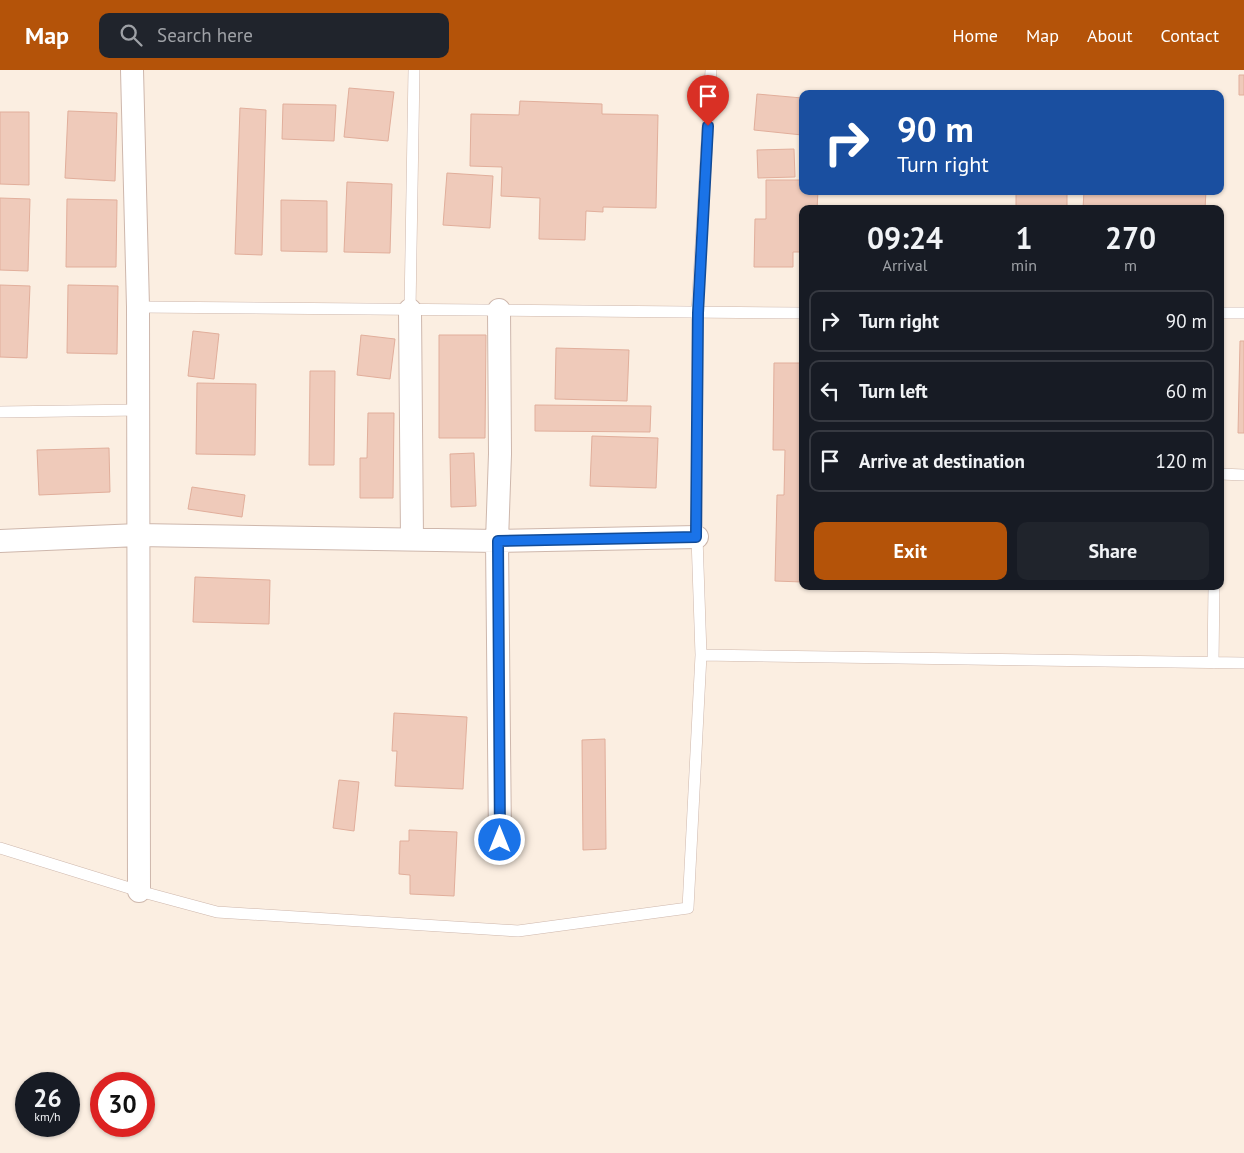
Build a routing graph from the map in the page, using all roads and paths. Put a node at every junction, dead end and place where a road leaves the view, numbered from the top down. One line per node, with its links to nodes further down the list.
1 (132, 70): 4 (street)
2 (414, 70): 5 (lane)
3 (711, 70): 8 (lane)
4 (138, 306): 5 (lane); 11 (street)
5 (410, 310): 6 (lane); 17 (street)
6 (499, 310): 8 (lane); 19 (street)
7 (1244, 312): 10 (lane)
8 (698, 313): 9 (lane); 16 (lane)
9 (799, 313)
10 (1224, 313)
11 (138, 410): 12 (lane); 15 (street)
12 (0, 412)
13 (1224, 474): 14 (lane)
14 (1244, 475)
15 (138, 534): 17 (street); 18 (street); 26 (street)
16 (696, 537): 19 (street); 21 (lane)
17 (412, 539): 19 (street)
18 (0, 541)
19 (498, 541): 24 (street)
20 (1214, 590): 22 (lane)
21 (701, 655): 22 (lane); 26 (lane)
22 (1213, 663): 23 (lane)
23 (1244, 663)
24 (500, 840)
25 (0, 848): 26 (lane)
26 (139, 891)

